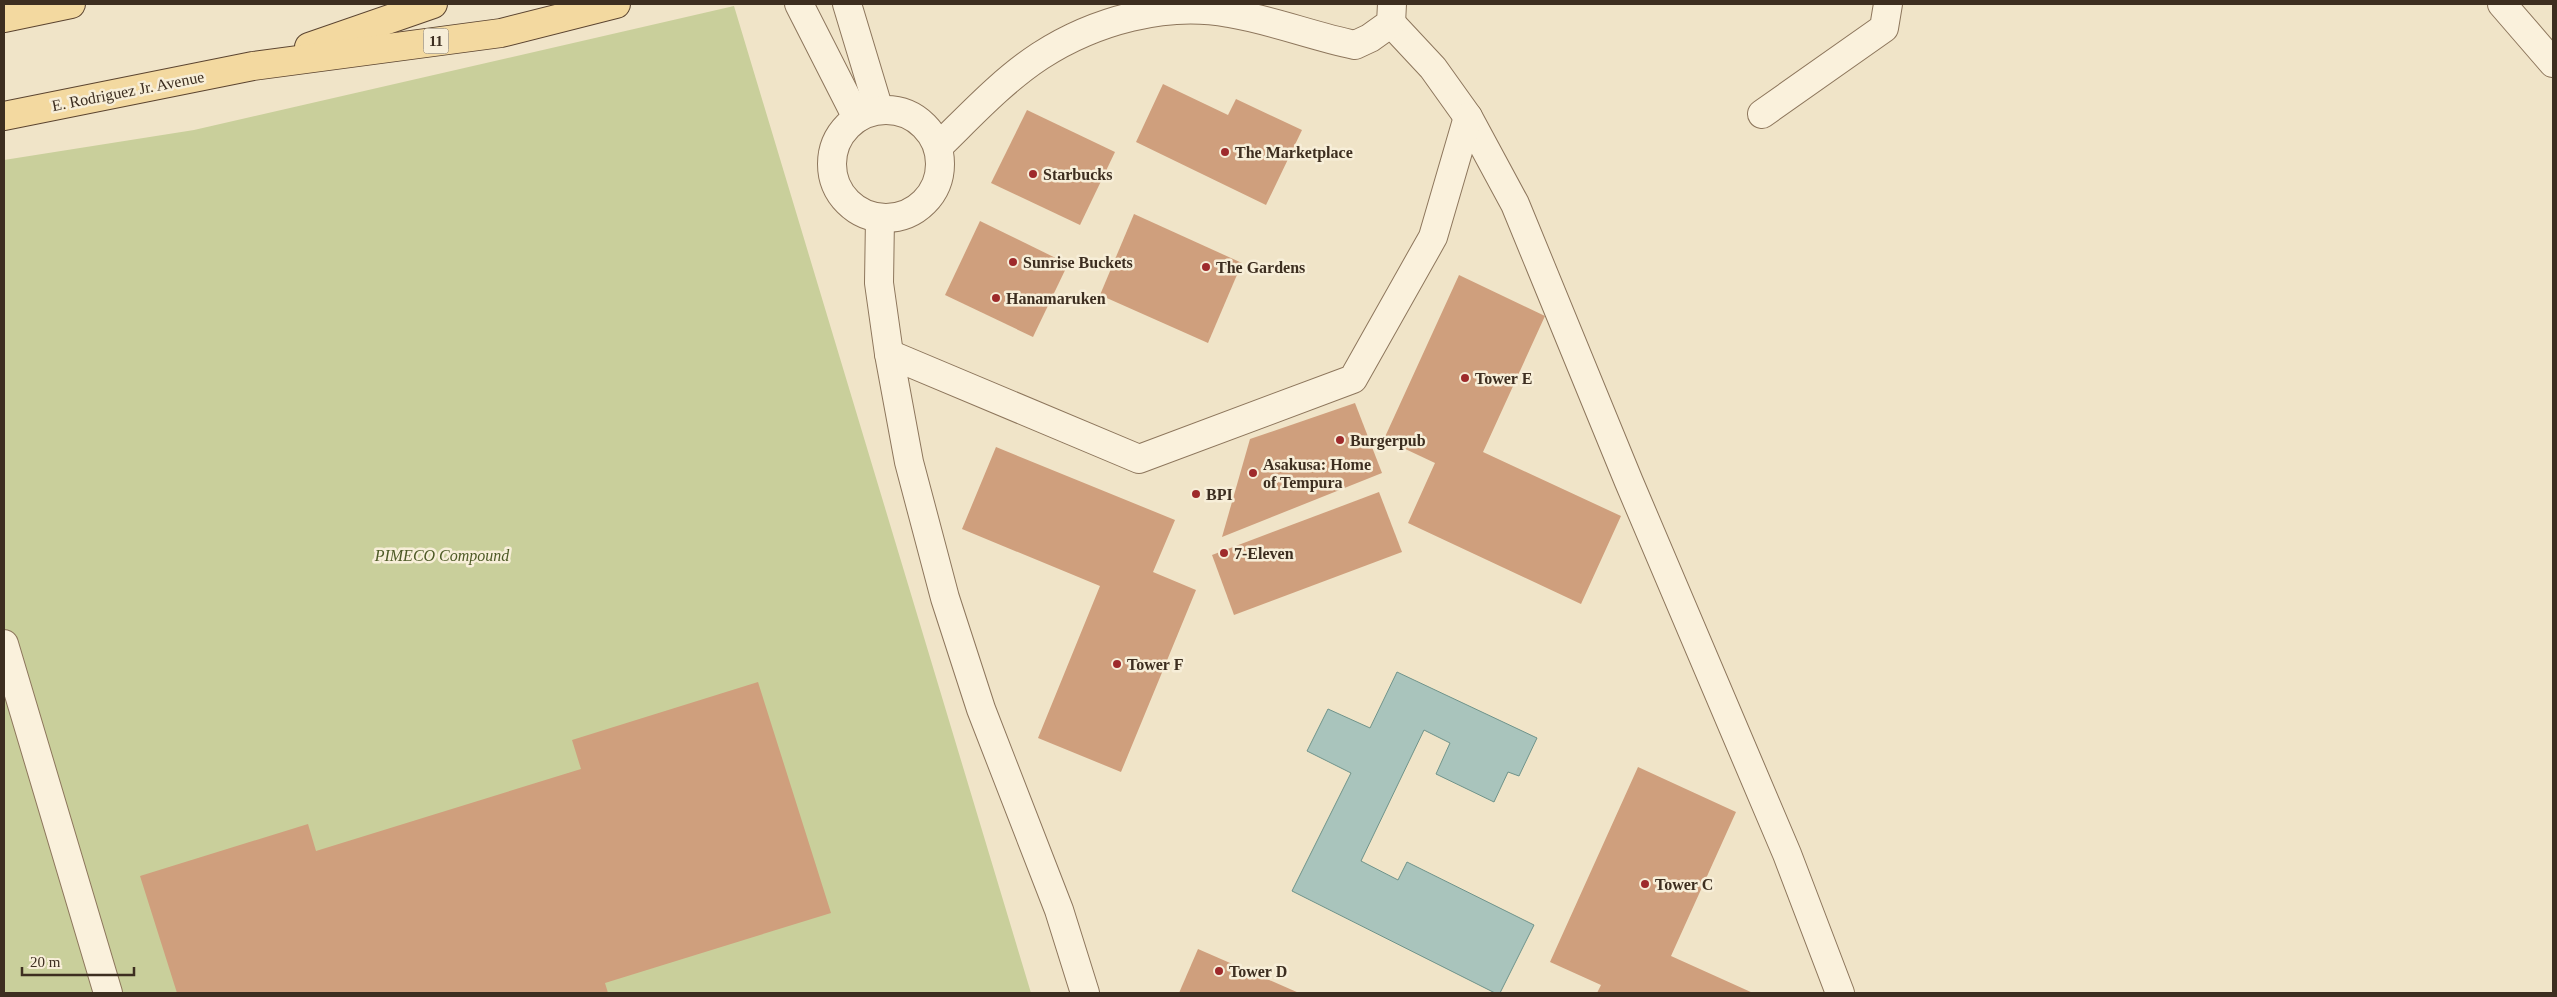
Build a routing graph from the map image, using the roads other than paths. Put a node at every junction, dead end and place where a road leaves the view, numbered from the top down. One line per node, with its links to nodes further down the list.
1 (71, 4): 9 (main road)
2 (433, 4): 11 (main road, E. Rodriguez Jr. Avenue / 11)
3 (616, 4): 11 (main road, E. Rodriguez Jr. Avenue / 11)
4 (799, 4): 12 (lane)
5 (846, 4): 12 (lane)
6 (1888, 4): 13 (lane)
7 (2502, 4): 10 (lane)
8 (1391, 13): 15 (lane); 16 (lane)
9 (4, 18)
10 (2553, 63)
11 (253, 66): 14 (main road, E. Rodriguez Jr. Avenue / 11)
12 (868, 114): 16 (lane); 17 (lane)
13 (1762, 114)
14 (4, 116)
15 (1468, 117): 18 (lane); 22 (lane)
16 (938, 147): 17 (lane)
17 (880, 218): 18 (lane)
18 (889, 354): 21 (lane)
19 (4, 644): 20 (lane)
20 (108, 993)
21 (1085, 993)
22 (1840, 993)

